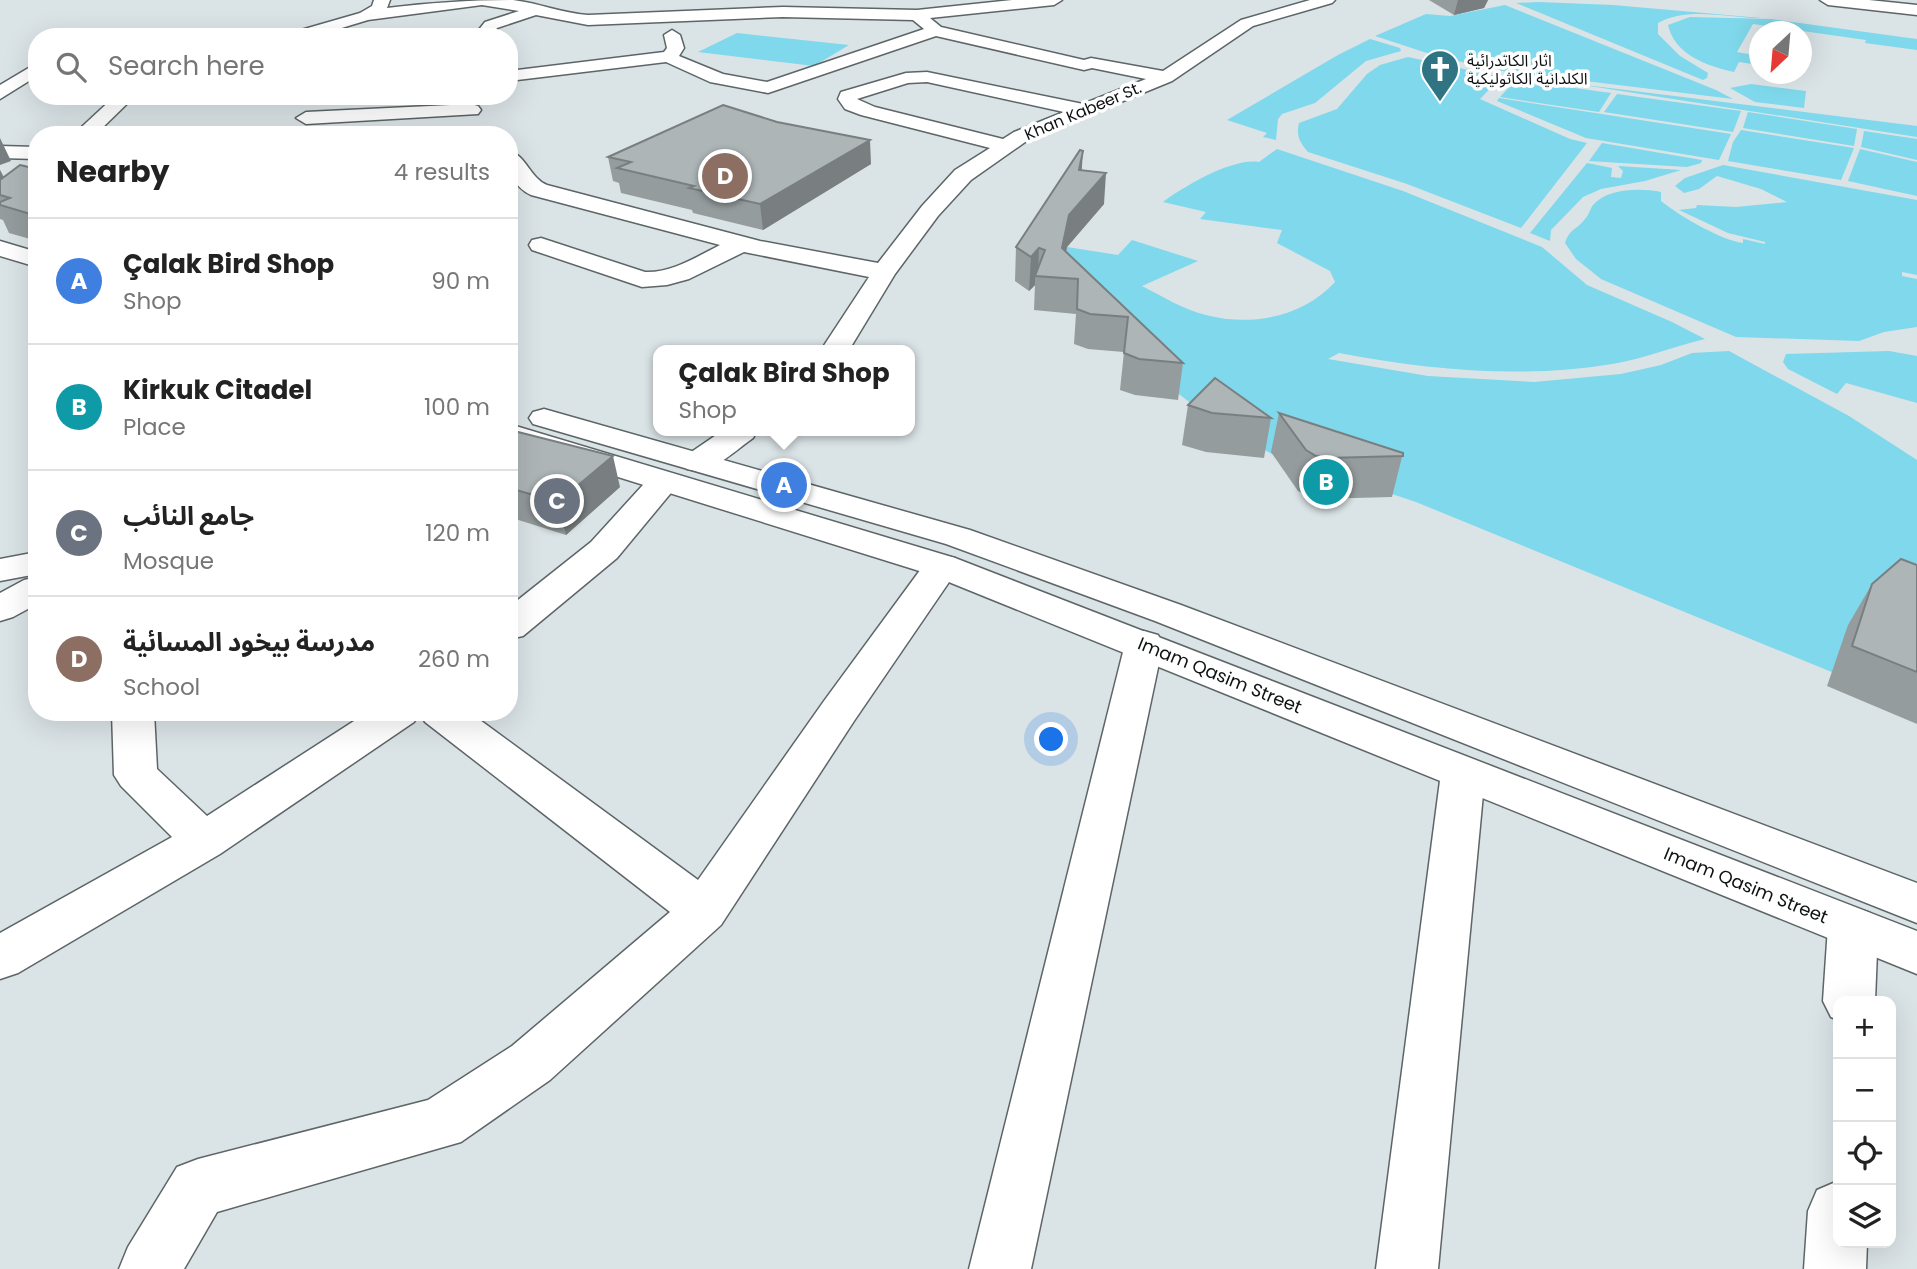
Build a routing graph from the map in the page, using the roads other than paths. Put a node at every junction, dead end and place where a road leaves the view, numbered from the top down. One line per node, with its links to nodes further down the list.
1 (382, 0): 10 (street)
2 (1045, 0): 3 (street); 9 (street)
3 (1054, 0)
4 (1327, 0): 20 (street, Khan Kabeer St.)
5 (1828, 0): 7 (street)
6 (748, 6): 9 (street); 11 (street)
7 (1914, 8)
8 (533, 11): 10 (street); 11 (street); 13 (street)
9 (917, 15): 14 (street)
10 (366, 16): 12 (street)
11 (667, 17): 15 (street)
12 (324, 28)
13 (489, 28)
14 (935, 32): 15 (street); 20 (street)
15 (669, 57): 19 (street)
16 (28, 67): 17 (street)
17 (0, 68)
18 (28, 73): 21 (street)
19 (518, 75)
20 (1166, 77): 24 (street, Khan Kabeer St.)
21 (0, 93)
22 (116, 105): 26 (street)
23 (462, 105): 25 (street)
24 (1084, 110): 27 (street, Khan Kabeer St.); 27 (street)
25 (306, 118)
26 (93, 126)
27 (1007, 146): 36 (street, Khan Kabeer St.)
28 (0, 152): 29 (street)
29 (28, 153)
30 (518, 177): 31 (street)
31 (741, 244): 32 (street); 36 (street)
32 (541, 245)
33 (0, 248): 34 (street)
34 (28, 257)
35 (0, 270): 37 (street)
36 (884, 272): 38 (street, Khan Kabeer St.)
37 (28, 279)
38 (838, 345)
39 (518, 411): 44 (street)
40 (518, 436): 42 (street, Imam Qasim Street)
41 (735, 436): 44 (street)
42 (548, 445): 43 (street); 45 (street, Imam Qasim Street)
43 (518, 453)
44 (698, 461): 58 (street)
45 (664, 482): 47 (street, Imam Qasim Street); 51 (street)
46 (28, 565): 48 (street)
47 (942, 566): 52 (street, Imam Qasim Street); 59 (street)
48 (0, 570)
49 (28, 593): 50 (street)
50 (0, 609)
51 (518, 620)
52 (1144, 644): 56 (street, Imam Qasim Street); 66 (street)
53 (133, 721): 57 (street)
54 (385, 721): 57 (street)
55 (452, 721): 59 (street)
56 (1463, 773): 60 (street, Imam Qasim Street); 67 (street)
57 (204, 841): 62 (street)
58 (1917, 902)
59 (704, 911): 65 (street)
60 (1853, 928): 61 (street, Imam Qasim Street); 63 (street)
61 (1917, 953)
62 (0, 958)
63 (1849, 996)
64 (1836, 1248): 68 (street)
65 (150, 1269)
66 (1000, 1269)
67 (1407, 1269)
68 (1835, 1269)

